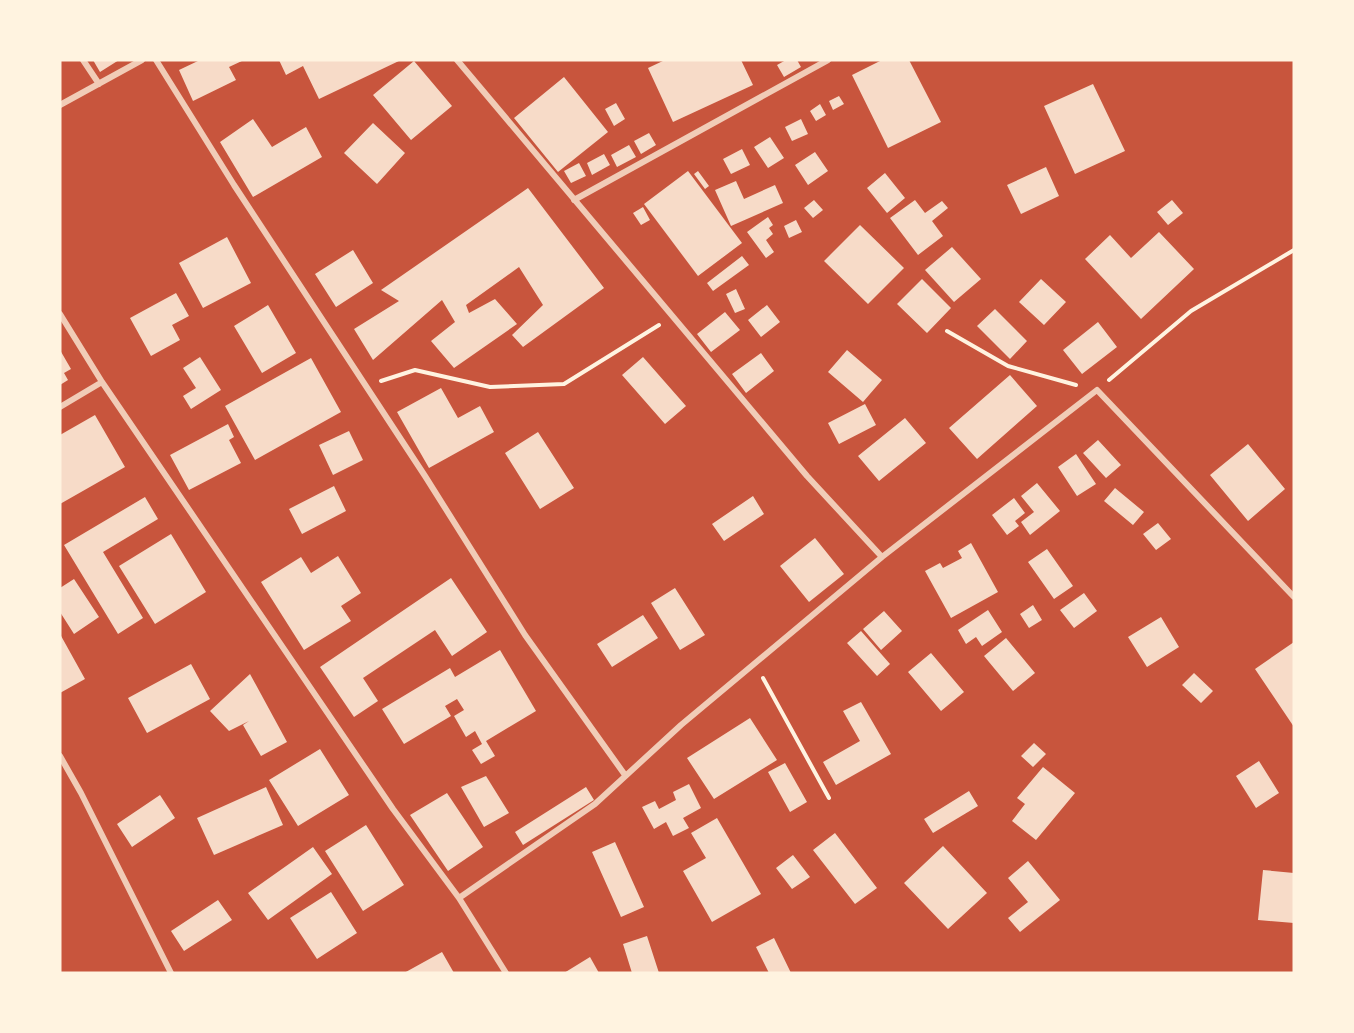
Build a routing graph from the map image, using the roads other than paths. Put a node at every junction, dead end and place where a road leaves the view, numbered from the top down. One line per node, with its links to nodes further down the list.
1 (83, 60): 6 (street)
2 (142, 60): 6 (street)
3 (156, 60): 15 (street)
4 (457, 60): 8 (street)
5 (828, 60): 8 (street)
6 (99, 84): 7 (street)
7 (60, 105)
8 (574, 200): 12 (street)
9 (60, 314): 10 (street)
10 (102, 382): 11 (street); 16 (street)
11 (60, 407)
12 (882, 557): 13 (street); 15 (street)
13 (1294, 597)
14 (60, 756): 17 (street)
15 (625, 775): 16 (street)
16 (459, 898): 18 (street)
17 (171, 973)
18 (506, 973)

